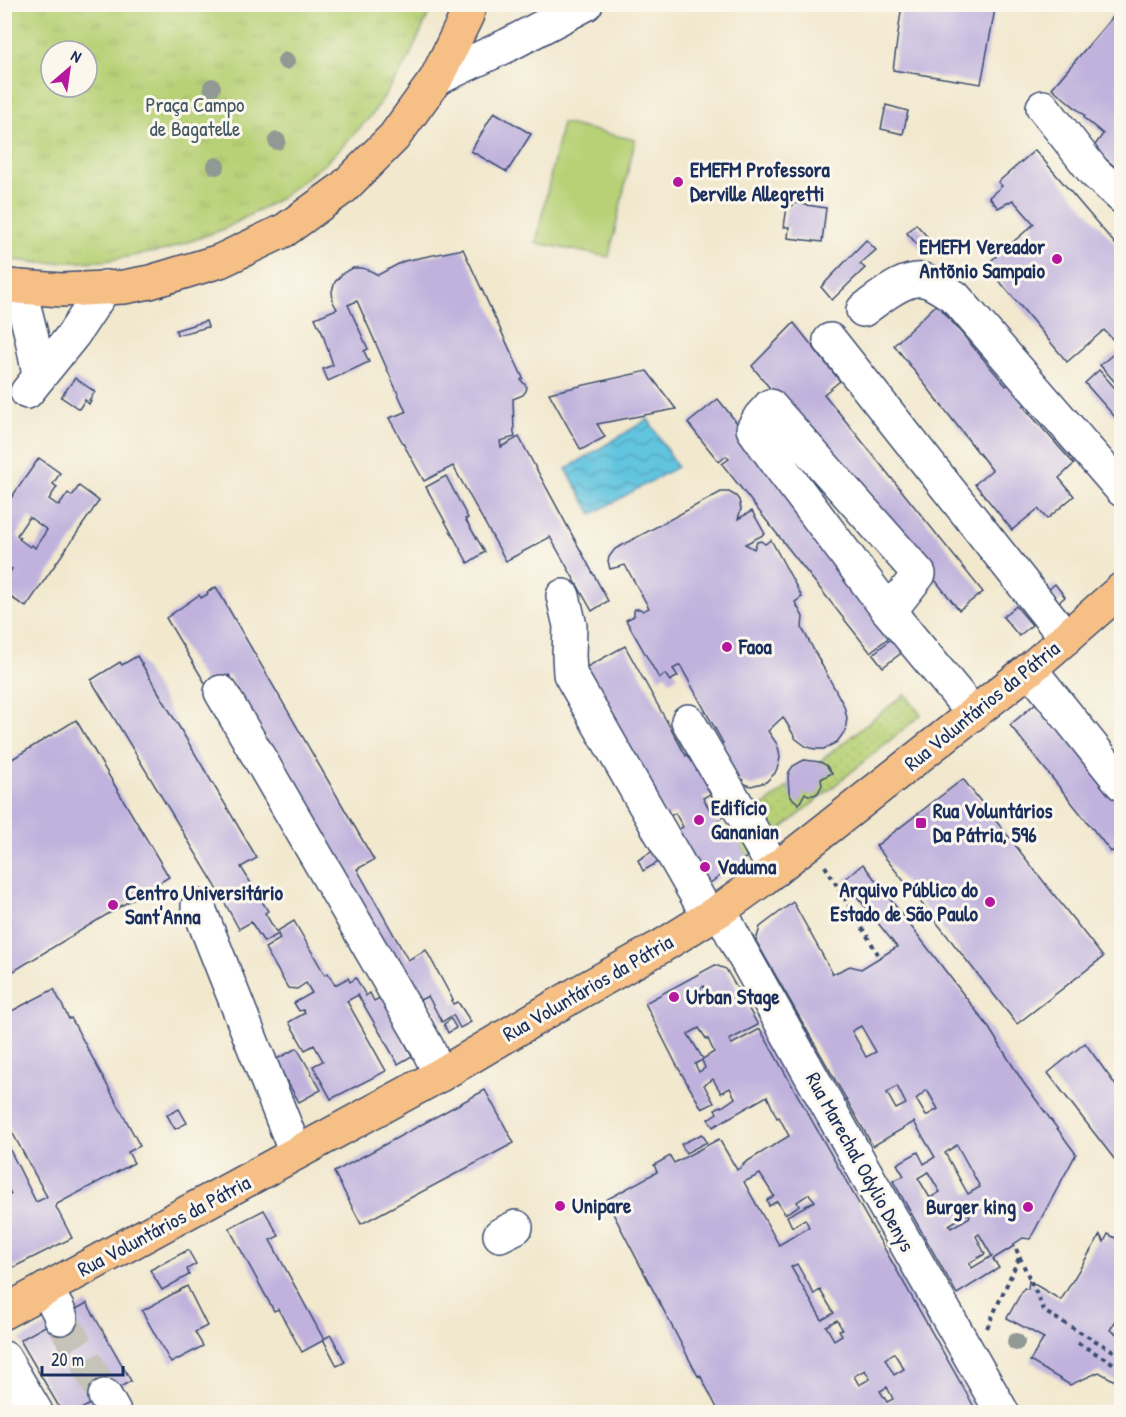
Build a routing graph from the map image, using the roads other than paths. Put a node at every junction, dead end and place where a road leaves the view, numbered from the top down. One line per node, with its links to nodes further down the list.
1 (470, 4): 3 (main road)
2 (586, 4): 3 (street)
3 (436, 79): 7 (main road)
4 (1043, 106): 5 (street)
5 (1122, 197)
6 (12, 286): 7 (main road); 7 (street)
7 (105, 287)
8 (863, 310): 10 (street)
9 (830, 340): 14 (street)
10 (1122, 490)
11 (1122, 590): 14 (main road, Rua Voluntários da Pátria)
12 (563, 596): 22 (street, Rua Marechal Odylio Denys)
13 (887, 609): 13 (street); 17 (street)
14 (1066, 638): 15 (main road, Rua Voluntários da Pátria)
15 (1030, 669): 17 (main road, Rua Voluntários da Pátria); 19 (street)
16 (221, 692): 23 (street)
17 (973, 713): 20 (main road, Rua Voluntários da Pátria)
18 (688, 722): 20 (street)
19 (1122, 784)
20 (775, 870): 22 (main road, Rua Voluntários da Pátria)
21 (198, 906): 24 (street)
22 (715, 913): 23 (main road, Rua Voluntários da Pátria); 29 (street, Rua Marechal Odylio Denys)
23 (440, 1075): 24 (main road, Rua Voluntários da Pátria)
24 (296, 1153): 25 (main road, Rua Voluntários da Pátria)
25 (46, 1289): 26 (main road, Rua Voluntários da Pátria); 27 (street)
26 (4, 1312)
27 (61, 1318)
28 (4, 1358): 30 (street)
29 (990, 1406)
30 (36, 1413)

